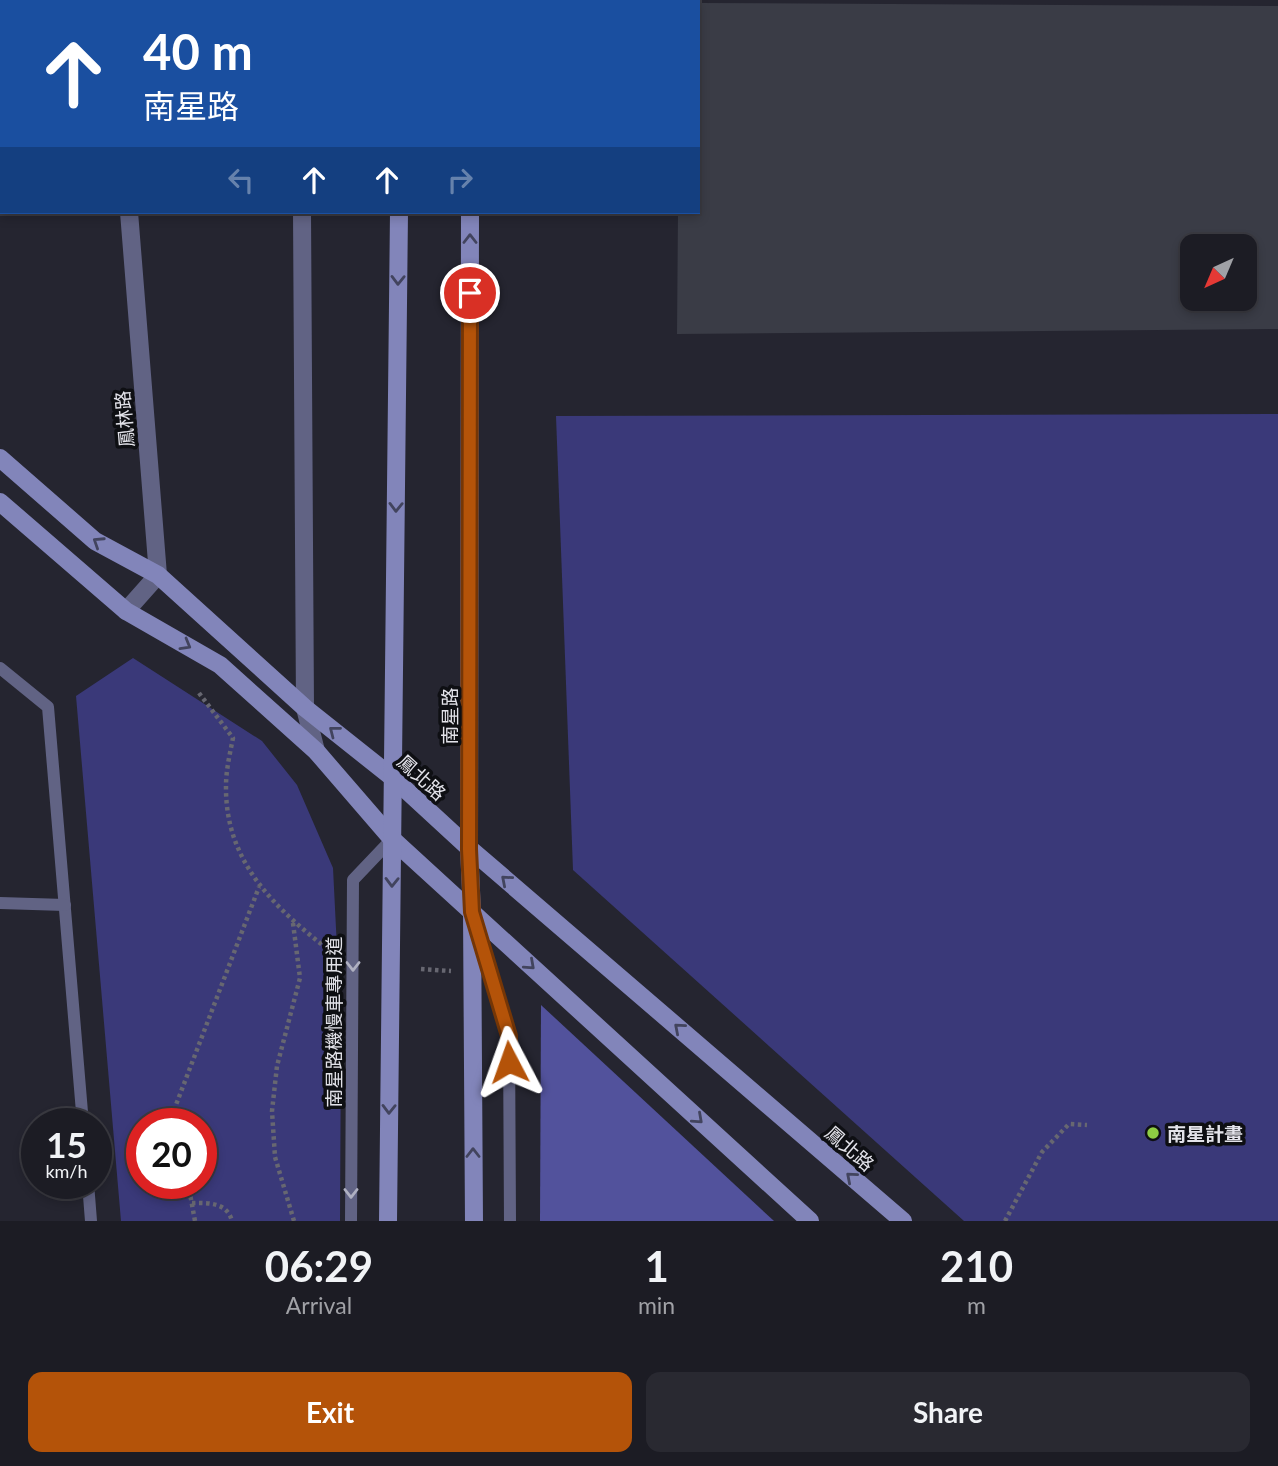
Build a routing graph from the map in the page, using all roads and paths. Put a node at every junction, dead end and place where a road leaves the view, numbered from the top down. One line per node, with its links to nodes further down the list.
1 (129, 214): 7 (street, 鳳林路)
2 (302, 214): 11 (street)
3 (399, 214): 13 (street, one-way to 13)
4 (471, 214): 15 (street, 南星路, one-way to 4)
5 (0, 458): 7 (street, 鳳北路, one-way to 5)
6 (0, 502): 8 (street)
7 (158, 575): 8 (street); 11 (street, 鳳北路)
8 (127, 611): 12 (street, one-way to 12)
9 (0, 667): 18 (lane)
10 (199, 693): 16 (path)
11 (305, 708): 12 (street); 13 (street, 鳳北路, one-way to 11)
12 (316, 751): 14 (street)
13 (393, 778): 14 (street); 15 (street, 鳳北路)
14 (392, 839): 19 (street); 34 (lane, 南星路機慢車專用道, one-way to 34); 35 (street, one-way to 35)
15 (469, 849): 19 (street, 南星路); 39 (street, 鳳北路, one-way to 15)
16 (259, 887): 20 (path); 25 (path)
17 (0, 903): 18 (lane)
18 (65, 905): 24 (lane)
19 (472, 912): 36 (street, 南星路, one-way to 19); 37 (lane); 38 (street, one-way to 38)
20 (293, 923): 21 (path); 33 (path)
21 (337, 957)
22 (421, 969): 23 (path)
23 (451, 971)
24 (82, 1108)
25 (175, 1108)
26 (1087, 1125): 40 (path)
27 (89, 1199): 30 (lane)
28 (191, 1199): 29 (path)
29 (192, 1203): 31 (path); 32 (path)
30 (91, 1221)
31 (195, 1221)
32 (232, 1221)
33 (294, 1221)
34 (351, 1221)
35 (388, 1221)
36 (474, 1221)
37 (510, 1221)
38 (810, 1221)
39 (903, 1221)
40 (1004, 1221)

